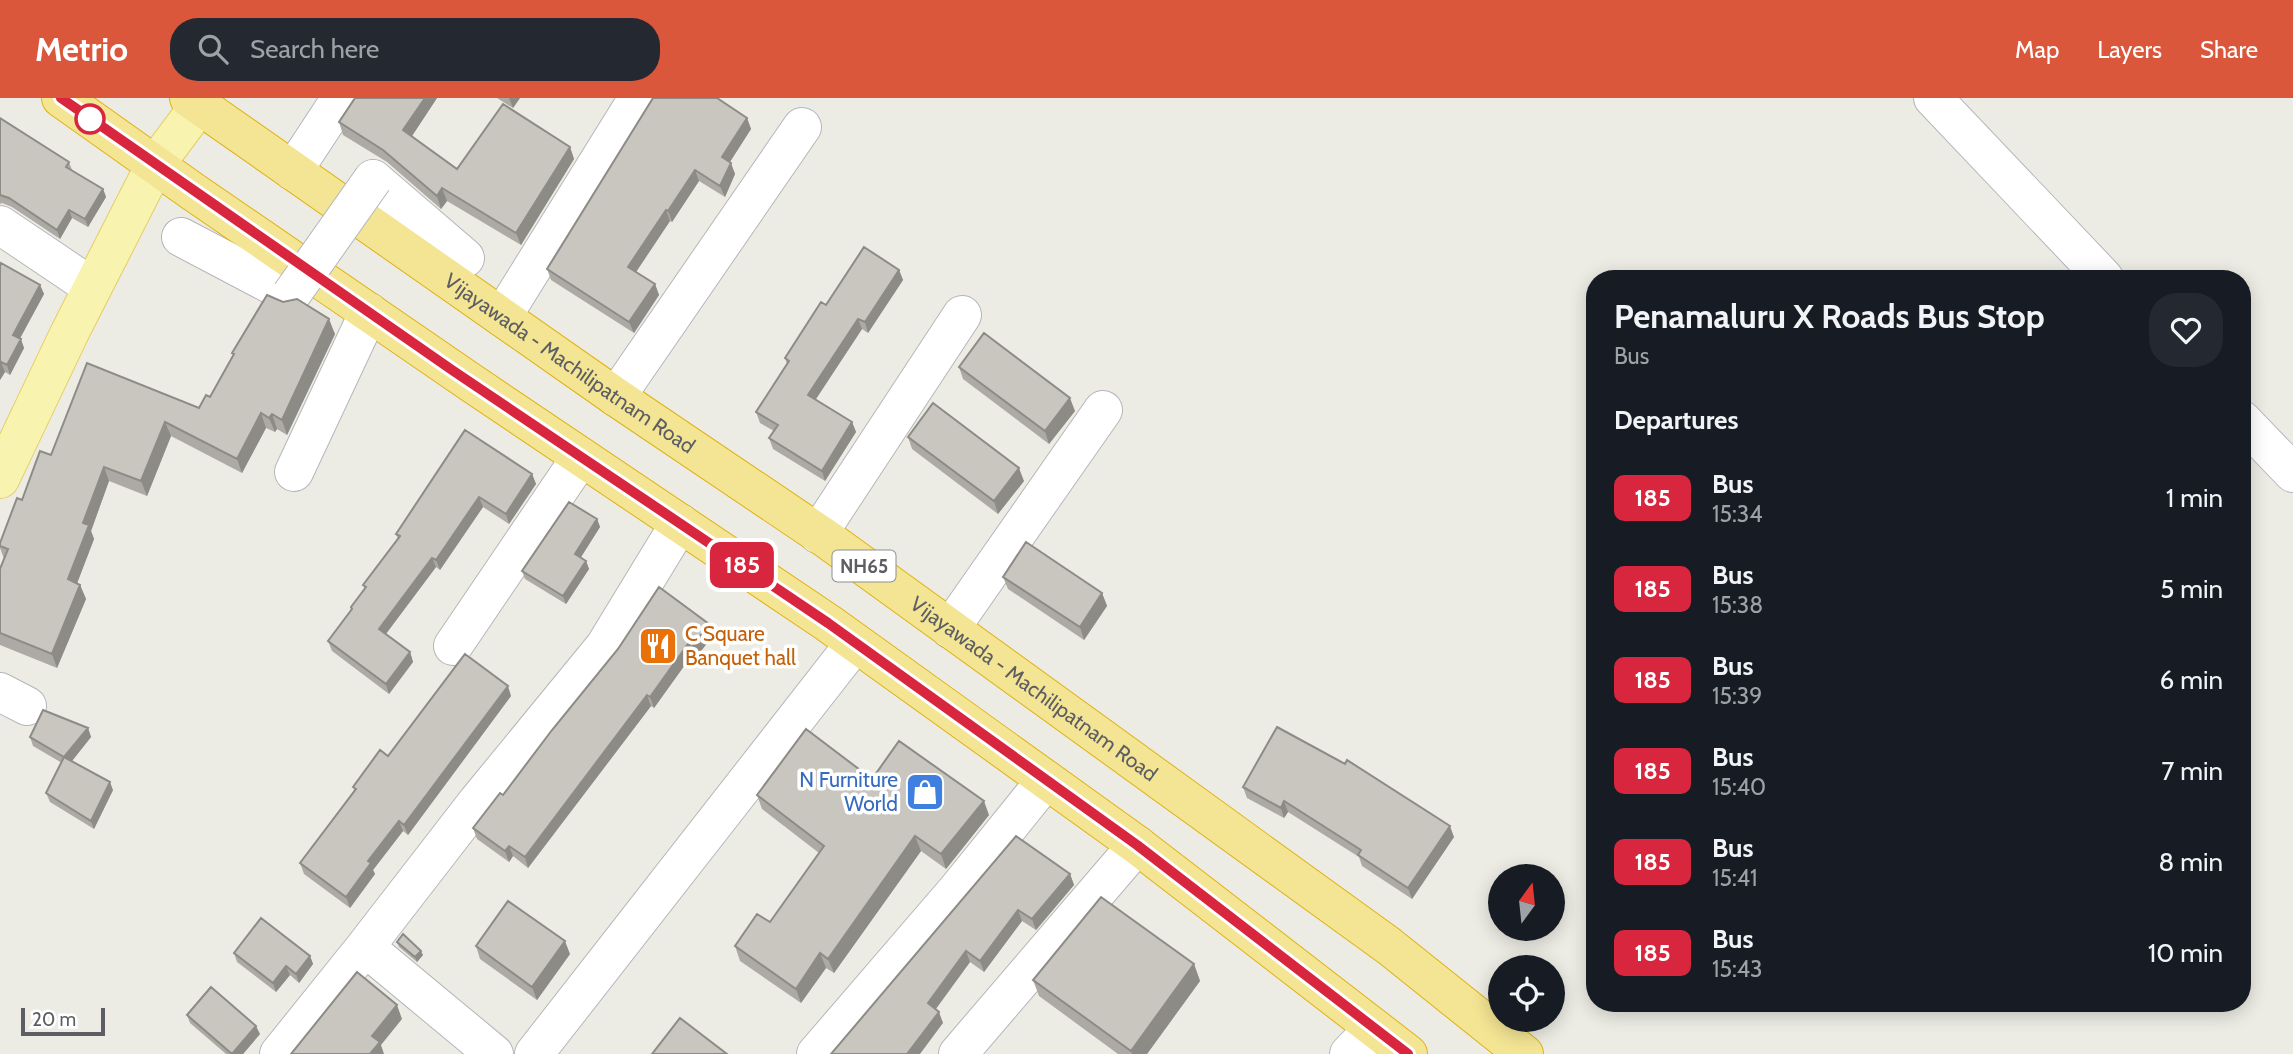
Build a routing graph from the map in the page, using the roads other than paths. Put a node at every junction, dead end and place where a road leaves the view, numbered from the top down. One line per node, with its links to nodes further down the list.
1 (61, 98): 7 (highway)
2 (341, 98): 8 (street)
3 (638, 98): 16 (street)
4 (1933, 98): 12 (street)
5 (194, 102): 7 (main road); 8 (highway, Vijayawada - Machilipatnam Road / NH65)
6 (802, 127): 17 (street)
7 (155, 164): 13 (main road); 14 (highway)
8 (293, 171): 16 (highway, Vijayawada - Machilipatnam Road / NH65)
9 (0, 225): 13 (street)
10 (180, 237): 11 (street, bridge)
11 (465, 258)
12 (2096, 270)
13 (92, 287): 23 (main road)
14 (369, 312): 20 (highway); 21 (street)
15 (962, 315): 25 (street)
16 (502, 317): 17 (highway, Vijayawada - Machilipatnam Road / NH65)
17 (616, 397): 25 (highway, Vijayawada - Machilipatnam Road / NH65)
18 (1103, 410): 26 (street)
19 (2251, 429): 22 (street)
20 (581, 457): 24 (highway); 28 (street)
21 (294, 471)
22 (2293, 473)
23 (0, 479)
24 (680, 523): 27 (highway); 31 (street)
25 (818, 534): 26 (highway, Vijayawada - Machilipatnam Road / NH65)
26 (950, 629): 39 (highway, Vijayawada - Machilipatnam Road / NH65)
27 (855, 643): 29 (highway); 35 (street)
28 (453, 646)
29 (1046, 780): 30 (highway); 36 (street)
30 (1137, 845): 32 (highway); 37 (street)
31 (365, 947): 33 (street); 34 (street)
32 (1362, 1041): 38 (highway)
33 (279, 1054)
34 (494, 1054)
35 (534, 1054)
36 (816, 1054)
37 (958, 1054)
38 (1408, 1054)
39 (1524, 1054)

